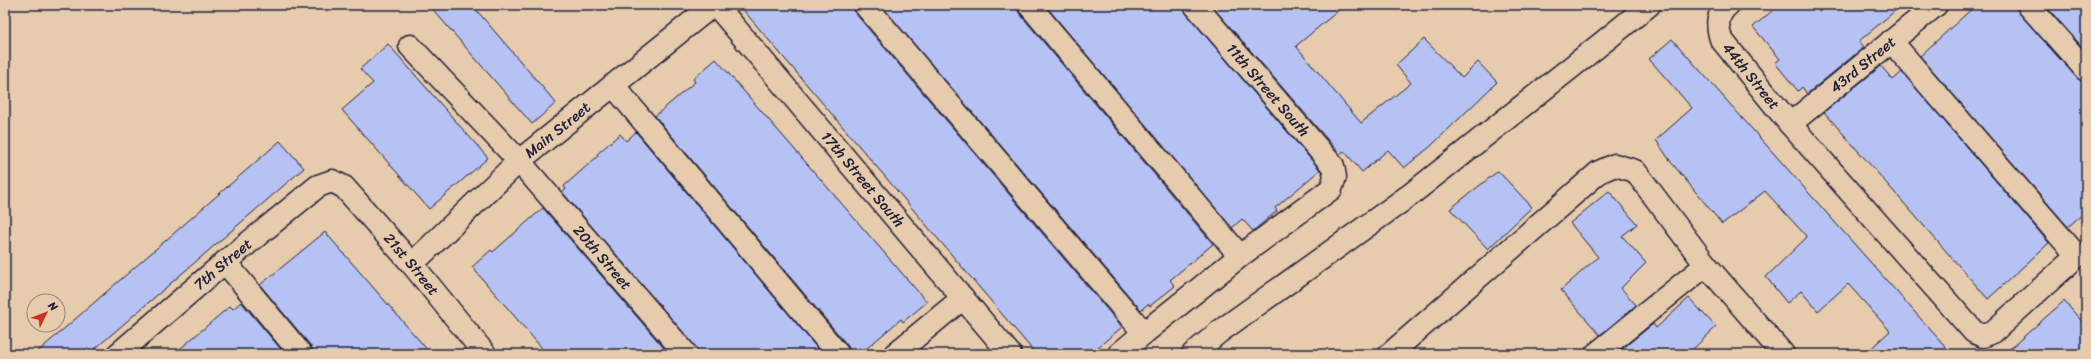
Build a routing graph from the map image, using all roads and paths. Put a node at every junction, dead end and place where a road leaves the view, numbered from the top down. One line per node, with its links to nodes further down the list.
1 (713, 5): 13 (street, Main Street)
2 (716, 5): 22 (street, 17th Street South)
3 (865, 5): 23 (street)
4 (1029, 5): 17 (street)
5 (1195, 5): 17 (street, 11th Street South)
6 (1649, 5): 32 (street)
7 (1728, 5): 14 (street, 44th Street)
8 (1936, 5): 10 (street, 43rd Street)
9 (2028, 5): 12 (street)
10 (1891, 41): 14 (street, 43rd Street); 18 (street)
11 (410, 46): 15 (street, 20th Street)
12 (2086, 70)
13 (613, 85): 15 (street, Main Street); 28 (street)
14 (1790, 124): 18 (street, 44th Street)
15 (519, 161): 20 (street, Main Street); 27 (street, 20th Street)
16 (332, 180): 19 (street, 7th Street); 20 (street, 21st Street)
17 (1240, 256): 23 (street)
18 (2081, 260)
19 (225, 262): 24 (street, 7th Street); 25 (street)
20 (412, 264): 26 (street, 21st Street)
21 (1706, 265): 33 (street); 34 (street); 35 (street)
22 (963, 298): 29 (street); 30 (street, 17th Street South)
23 (1144, 333): 31 (street)
24 (128, 351)
25 (301, 354)
26 (485, 354)
27 (686, 354)
28 (838, 354)
29 (895, 354)
30 (1010, 354)
31 (1119, 354)
32 (1193, 354)
33 (1390, 354)
34 (1596, 354)
35 (1783, 354)

